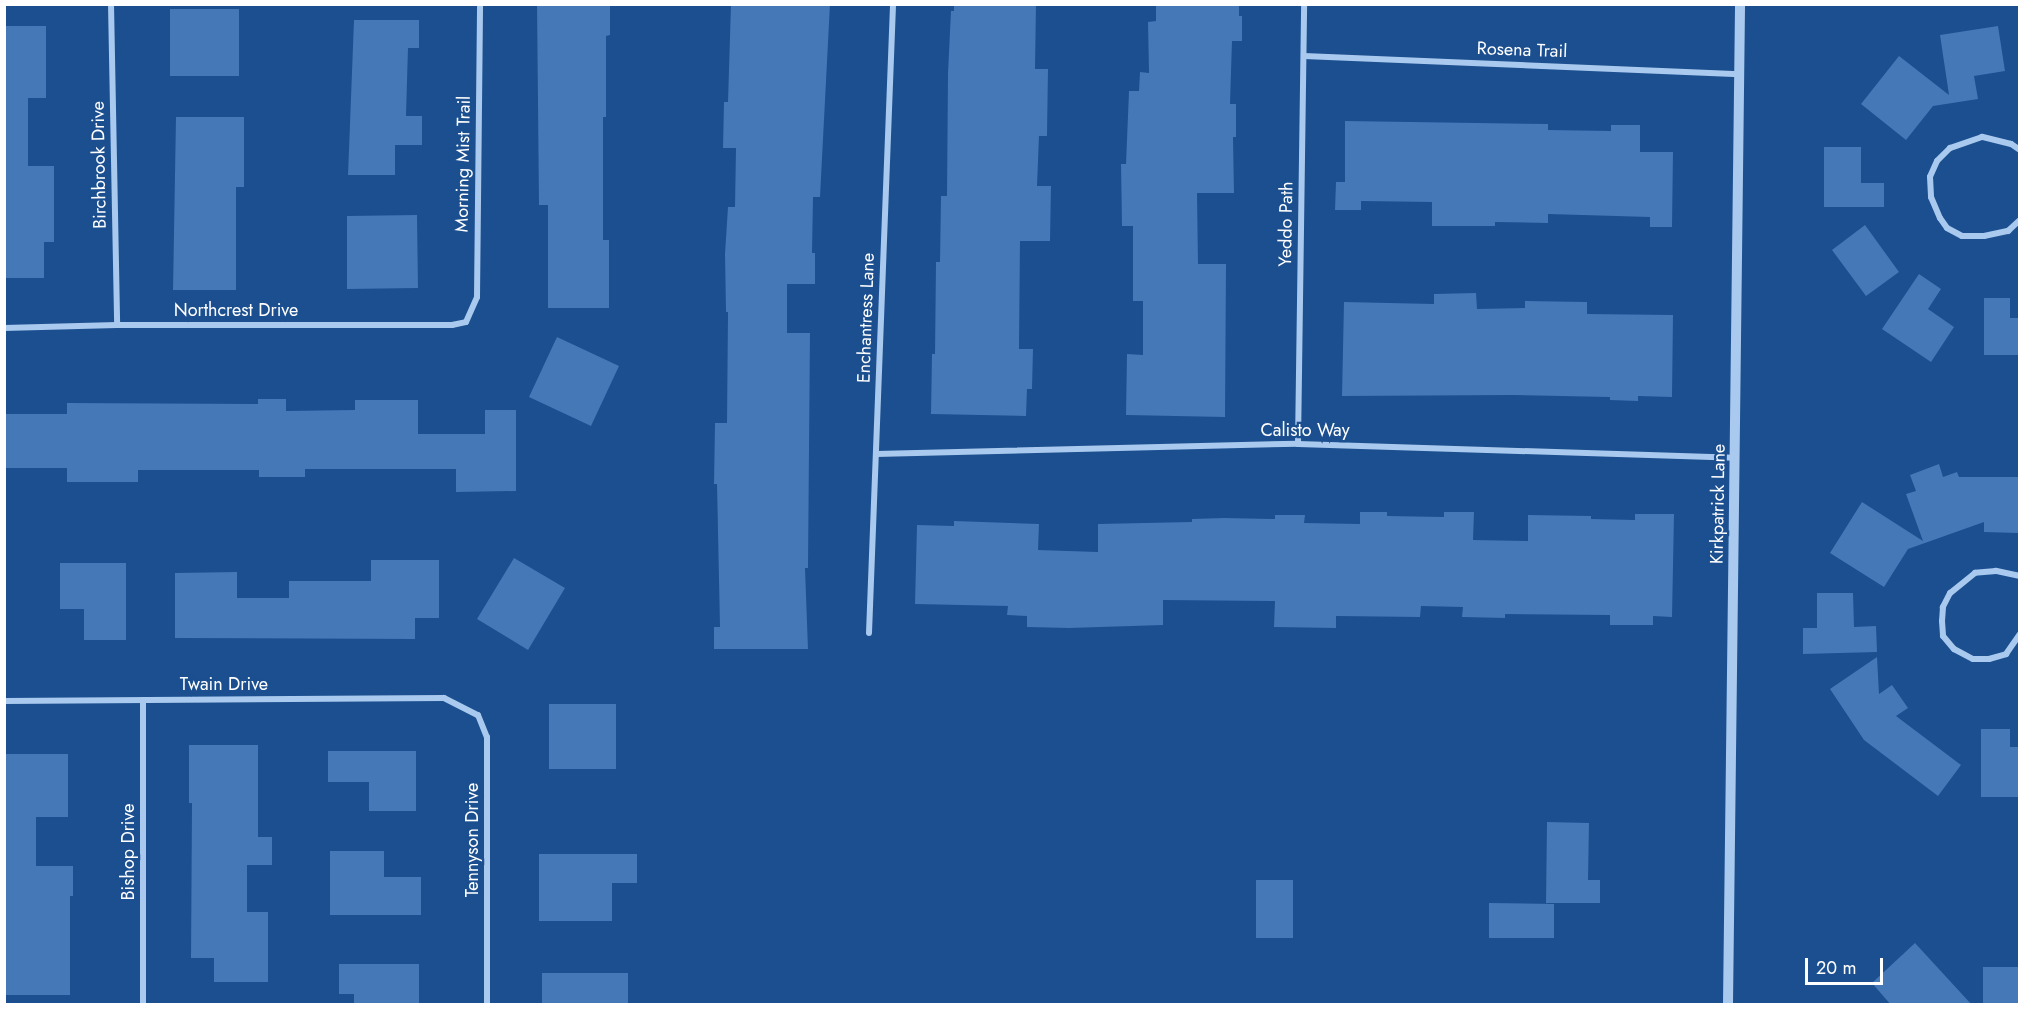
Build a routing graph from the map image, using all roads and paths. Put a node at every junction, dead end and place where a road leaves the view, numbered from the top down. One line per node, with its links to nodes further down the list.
1 (111, 4): 11 (street, Birchbrook Drive)
2 (480, 4): 10 (street, Morning Mist Trail)
3 (893, 4): 14 (street, Enchantress Lane)
4 (1304, 4): 6 (street, Yeddo Path)
5 (1740, 4): 7 (street, Kirkpatrick Lane)
6 (1304, 56): 7 (street, Rosena Trail); 13 (street, Yeddo Path)
7 (1740, 74): 15 (street, Kirkpatrick Lane)
8 (2019, 150): 9 (street)
9 (2019, 220)
10 (466, 322): 11 (street, Northcrest Drive)
11 (117, 325): 12 (street, Northcrest Drive)
12 (4, 328)
13 (1298, 444): 14 (street, Calisto Way); 15 (street, Calisto Way)
14 (876, 454): 17 (street, Enchantress Lane)
15 (1735, 458): 24 (street, Kirkpatrick Lane)
16 (2019, 576): 18 (street)
17 (869, 633)
18 (2019, 634)
19 (444, 698): 20 (street, Twain Drive); 23 (street, Tennyson Drive)
20 (143, 700): 21 (street, Twain Drive); 22 (street, Bishop Drive)
21 (4, 701)
22 (143, 1005)
23 (487, 1005)
24 (1728, 1005)

